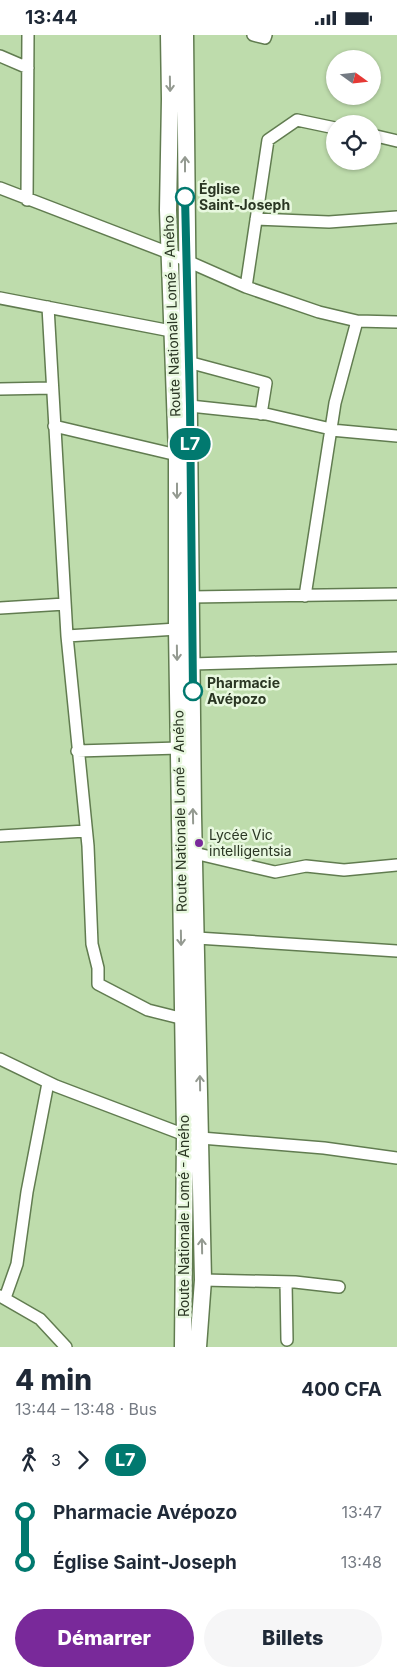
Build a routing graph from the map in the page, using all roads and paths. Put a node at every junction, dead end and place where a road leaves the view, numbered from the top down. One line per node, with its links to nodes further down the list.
1 (28, 35): 7 (street)
2 (169, 35): 15 (highway, Route Nationale Lomé - Aného, one-way to 15)
3 (185, 35): 16 (highway, Route Nationale Lomé - Aného, one-way to 3)
4 (254, 35): 5 (street)
5 (266, 35)
6 (0, 56): 7 (street)
7 (28, 68): 12 (street)
8 (326, 126): 14 (street)
9 (381, 137): 10 (street)
10 (397, 141)
11 (0, 189): 12 (street)
12 (27, 200): 15 (street)
13 (397, 217): 14 (street)
14 (256, 219): 17 (street)
15 (169, 253): 16 (street); 22 (highway, Route Nationale Lomé - Aného)
16 (187, 263): 17 (street); 23 (highway, Route Nationale Lomé - Aného)
17 (246, 287): 20 (street)
18 (0, 298): 19 (street)
19 (48, 307): 22 (street); 24 (street)
20 (357, 321): 21 (street); 29 (street)
21 (397, 322)
22 (171, 331): 31 (highway, Route Nationale Lomé - Aného)
23 (188, 362): 26 (highway, Route Nationale Lomé - Aného); 27 (street)
24 (52, 388): 25 (street); 28 (street)
25 (0, 389)
26 (190, 406): 27 (street); 34 (highway, Route Nationale Lomé - Aného)
27 (261, 413): 29 (street)
28 (54, 427): 31 (street); 35 (street)
29 (331, 429): 30 (street); 33 (street)
30 (397, 436)
31 (177, 455): 37 (highway, Route Nationale Lomé - Aného, one-way to 37)
32 (397, 594): 33 (street)
33 (305, 596): 34 (street)
34 (191, 597): 40 (highway, Route Nationale Lomé - Aného)
35 (65, 604): 36 (street); 38 (street)
36 (0, 608)
37 (177, 629): 38 (street); 41 (highway, Route Nationale Lomé - Aného, one-way to 41)
38 (67, 637): 42 (street)
39 (397, 658): 40 (street)
40 (192, 664): 45 (highway, Route Nationale Lomé - Aného, one-way to 40)
41 (179, 748): 42 (street); 49 (highway, Route Nationale Lomé - Aného, one-way to 49)
42 (77, 751): 43 (street)
43 (86, 831): 44 (street); 49 (street)
44 (0, 836)
45 (194, 853): 46 (street); 47 (highway, Route Nationale Lomé - Aného)
46 (397, 865)
47 (197, 938): 48 (street); 52 (highway, Route Nationale Lomé - Aného, one-way to 47)
48 (397, 951)
49 (184, 1019): 52 (highway, Route Nationale Lomé - Aného)
50 (0, 1059): 51 (street)
51 (48, 1083): 52 (street); 57 (street)
52 (193, 1137): 53 (street); 54 (highway, Route Nationale Lomé - Aného, one-way to 52); 60 (highway, Route Nationale Lomé - Aného)
53 (397, 1158)
54 (202, 1280): 55 (street); 61 (highway, Route Nationale Lomé - Aného)
55 (286, 1282): 56 (street); 58 (street)
56 (339, 1287)
57 (2, 1297): 59 (street)
58 (287, 1340)
59 (66, 1347)
60 (183, 1347)
61 (198, 1347)

